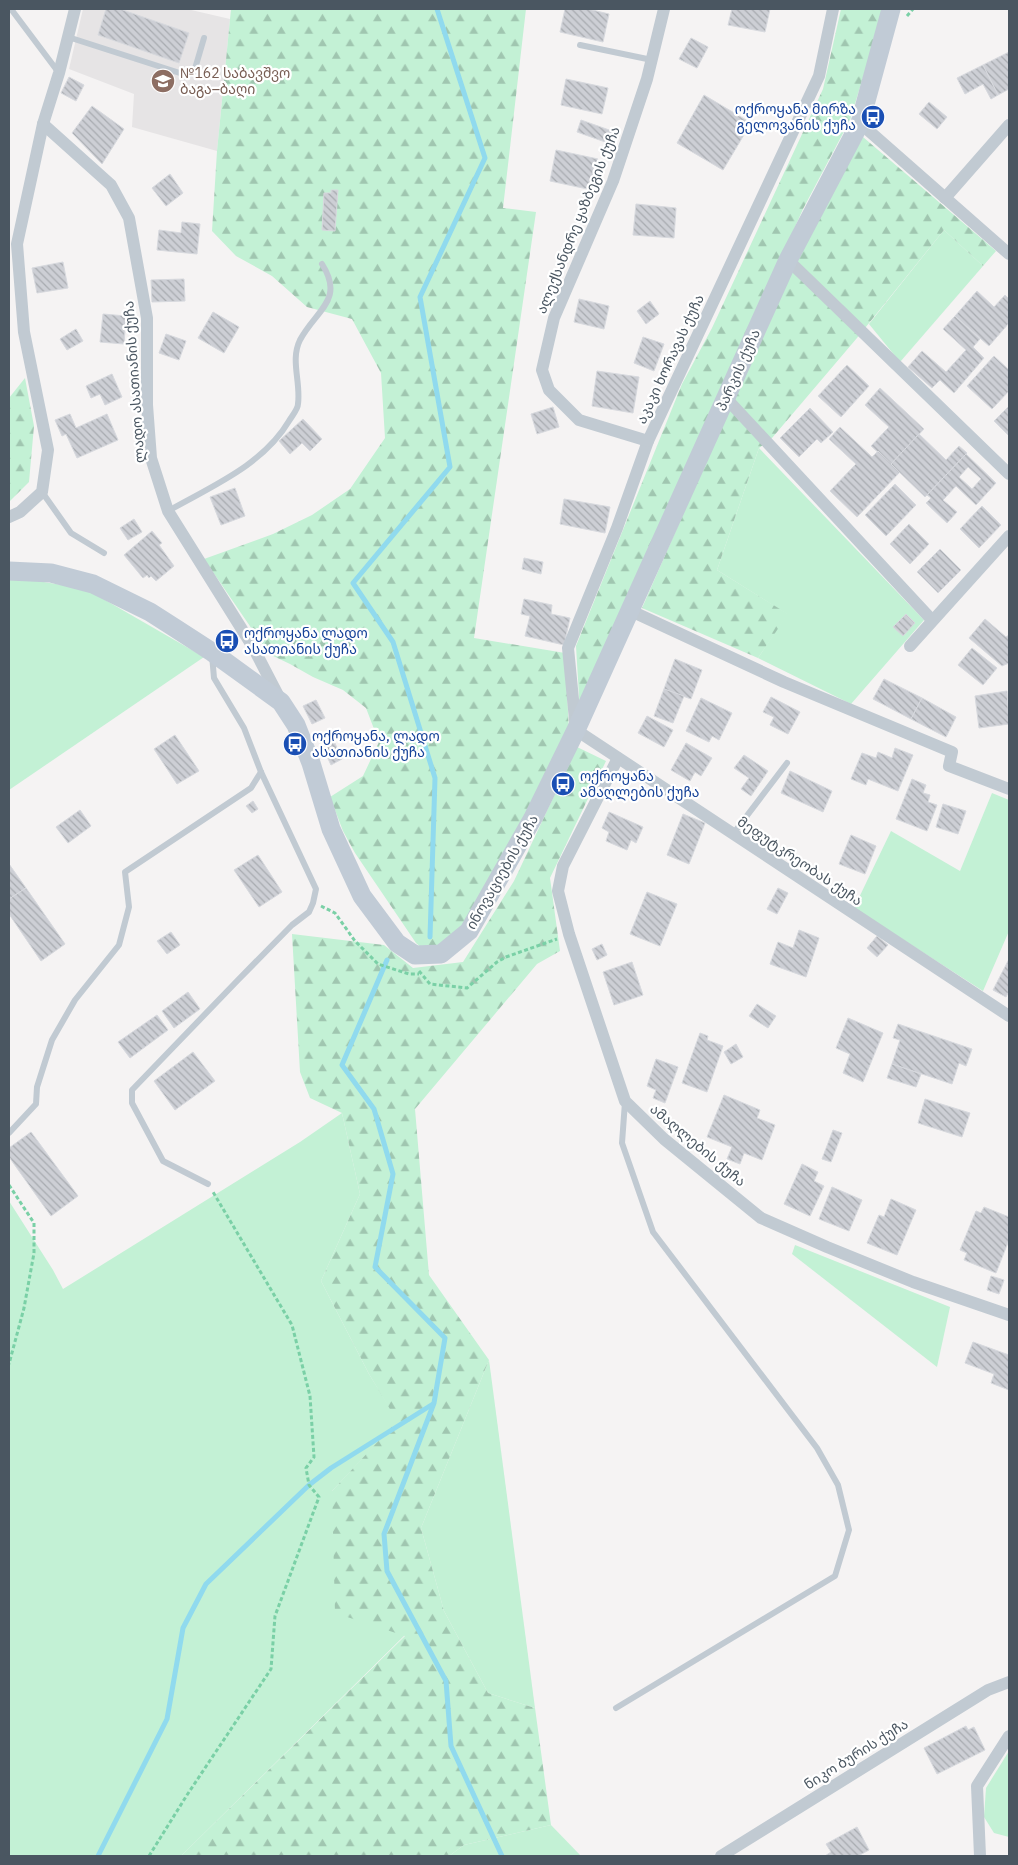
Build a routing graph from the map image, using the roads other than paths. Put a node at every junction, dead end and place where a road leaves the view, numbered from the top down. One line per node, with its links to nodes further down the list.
1 (11, 9): 10 (lane)
2 (75, 9): 6 (street)
3 (664, 9): 9 (street, ალექსანდრე ყაზბეგის ქუჩა)
4 (833, 9): 19 (street, აკაკი ხორავას ქუჩა)
5 (891, 9): 11 (street, პარკის ქუჩა)
6 (68, 37): 7 (lane); 10 (street)
7 (204, 38)
8 (580, 45): 9 (lane)
9 (652, 60): 19 (street, ალექსანდრე ყაზბეგის ქუჩა)
10 (59, 73): 12 (street)
11 (860, 123): 14 (street); 16 (street, პარკის ქუჩა)
12 (43, 124): 21 (street); 22 (street, ლადო ასათიანის ქუჩა)
13 (1009, 125): 14 (street)
14 (945, 198): 15 (street)
15 (1009, 254)
16 (788, 260): 18 (street, პარკის ქუჩა); 20 (street)
17 (322, 264): 22 (lane)
18 (725, 397): 27 (street, პარკის ქუჩა); 28 (street)
19 (648, 441): 32 (street, აკაკი ხორავას ქუჩა)
20 (1009, 474)
21 (42, 492): 23 (street); 25 (lane)
22 (168, 510): 31 (street, ლადო ასათიანის ქუჩა)
23 (9, 517)
24 (1009, 536): 28 (street)
25 (104, 553)
26 (9, 570): 30 (street, ინოვაციების ქუჩა)
27 (631, 611): 32 (street, პარკის ქუჩა); 36 (street)
28 (932, 620): 29 (street)
29 (910, 646)
30 (212, 652): 31 (street, ინოვაციების ქუჩა); 35 (lane)
31 (281, 702): 32 (street, ინოვაციების ქუჩა)
32 (576, 730): 33 (street, მეფუტკრეობას ქუჩა)
33 (618, 758): 37 (street, მეფუტკრეობას ქუჩა); 39 (street, ამაღლების ქუჩა)
34 (787, 763): 37 (lane)
35 (261, 772): 40 (lane); 41 (lane)
36 (1009, 789)
37 (733, 834): 38 (street, მეფუტკრეობას ქუჩა)
38 (1009, 1016)
39 (625, 1101): 42 (street, ამაღლების ქუჩა); 44 (lane)
40 (9, 1133)
41 (208, 1184)
42 (1009, 1316)
43 (1009, 1682): 46 (street, ნიკო ბურის ქუჩა)
44 (616, 1708)
45 (1009, 1736): 47 (street)
46 (722, 1856)
47 (980, 1856)

